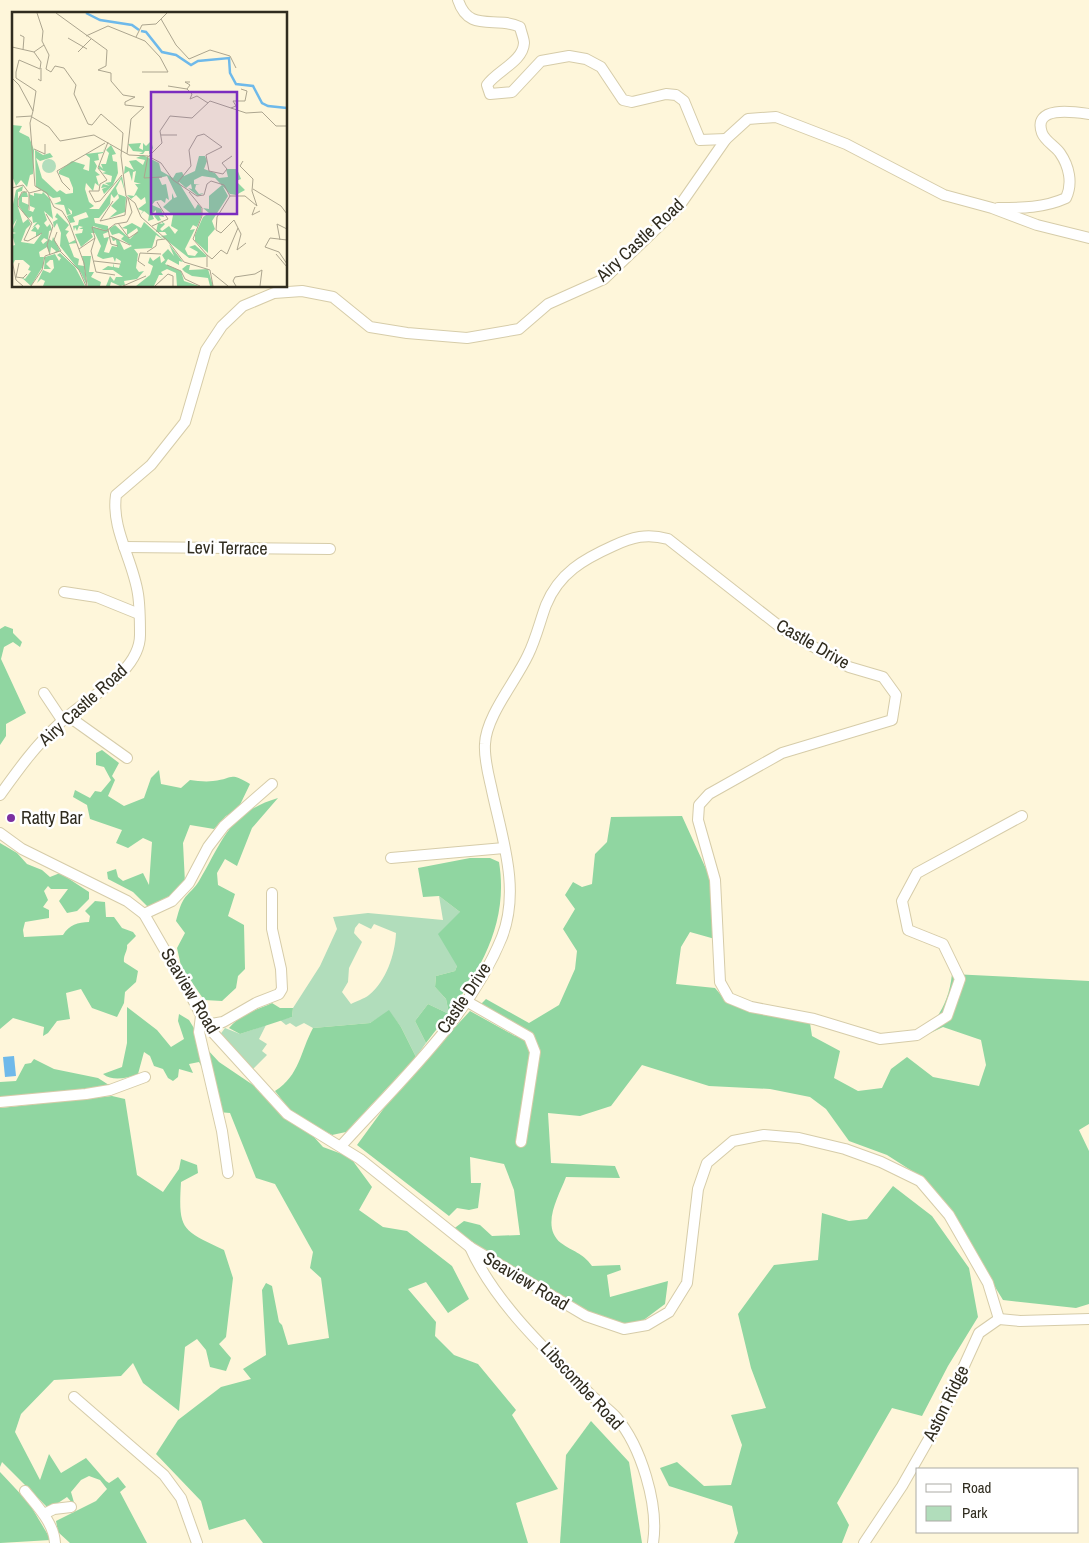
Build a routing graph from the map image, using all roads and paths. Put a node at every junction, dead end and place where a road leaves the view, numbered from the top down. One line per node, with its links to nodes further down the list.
1 (458, 0): 3 (street)
2 (1089, 114): 4 (street)
3 (726, 140): 4 (street, Airy Castle Road); 6 (street, Airy Castle Road)
4 (992, 208): 5 (street, Airy Castle Road)
5 (1089, 238)
6 (124, 547): 7 (street, Levi Terrace); 9 (street, Airy Castle Road)
7 (330, 549)
8 (64, 592): 9 (street)
9 (139, 614): 11 (street, Airy Castle Road)
10 (44, 693): 11 (street)
11 (65, 718): 12 (street); 14 (street, Airy Castle Road)
12 (126, 758)
13 (272, 784): 20 (street)
14 (0, 795)
15 (1022, 816): 17 (street, Castle Drive)
16 (0, 833): 20 (street, Seaview Road)
17 (504, 848): 18 (street); 21 (street, Castle Drive)
18 (391, 858)
19 (272, 893): 22 (street)
20 (144, 914): 22 (street, Seaview Road)
21 (466, 1001): 25 (street); 26 (street, Castle Drive)
22 (204, 1021): 26 (street, Seaview Road); 27 (street)
23 (145, 1077): 24 (street)
24 (0, 1102)
25 (521, 1142)
26 (341, 1146): 28 (street, Seaview Road)
27 (228, 1173)
28 (470, 1247): 30 (street, Seaview Road); 37 (street, Libscombe Road)
29 (1089, 1319): 30 (street)
30 (999, 1320): 38 (street, Aston Ridge)
31 (74, 1397): 36 (street)
32 (25, 1491): 34 (street)
33 (71, 1507): 34 (street)
34 (44, 1514): 35 (street)
35 (56, 1543)
36 (197, 1543)
37 (652, 1543)
38 (864, 1543)

